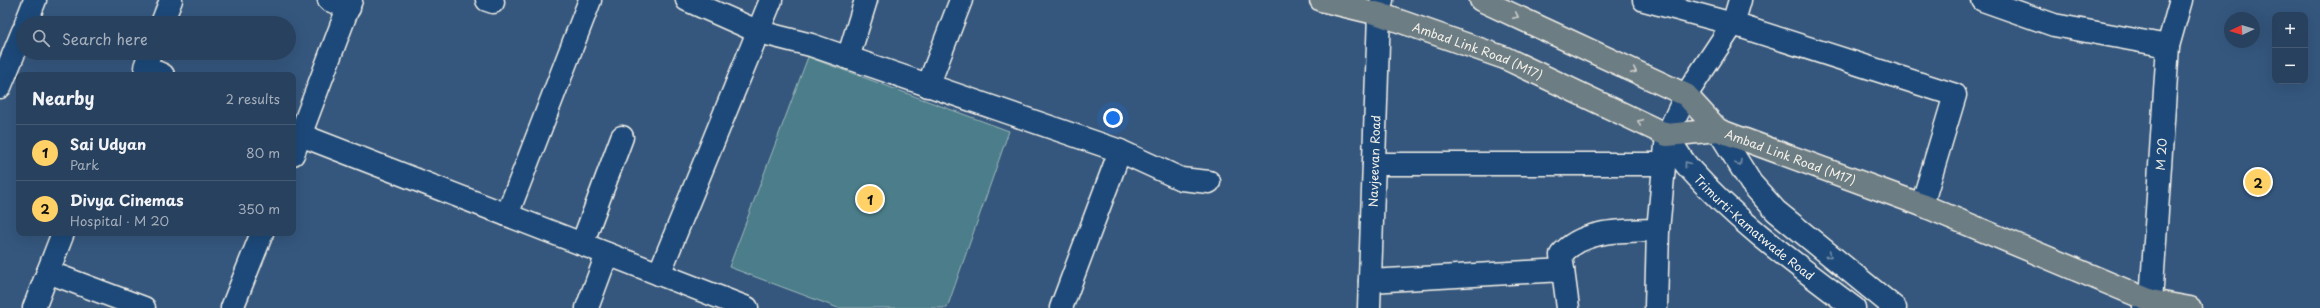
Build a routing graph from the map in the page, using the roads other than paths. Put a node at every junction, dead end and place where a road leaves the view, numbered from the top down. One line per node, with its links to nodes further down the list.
1 (35, 0): 17 (street)
2 (171, 0): 18 (street)
3 (329, 0): 15 (street)
4 (590, 0): 39 (street)
5 (687, 0): 20 (street)
6 (771, 0): 20 (street)
7 (866, 0): 23 (street)
8 (961, 0): 26 (street)
9 (1321, 0): 16 (main road, Ambad Link Road (M17))
10 (1481, 0): 28 (main road, one-way to 28)
11 (1644, 0): 19 (street)
12 (1740, 0): 19 (street)
13 (1983, 0): 21 (street)
14 (2181, 0): 21 (street, M 20)
15 (350, 4): 32 (street)
16 (1380, 7): 30 (main road, Ambad Link Road (M17), one-way to 16); 35 (street, Navjeevan Road)
17 (29, 16)
18 (165, 16)
19 (1733, 24): 28 (street); 38 (street)
20 (759, 32): 23 (street); 47 (street)
21 (2168, 46): 49 (street, M 20)
22 (16, 48): 27 (street)
23 (848, 58): 26 (street)
24 (147, 60): 25 (street)
25 (156, 72)
26 (928, 86): 34 (street)
27 (0, 87)
28 (1686, 95): 29 (main road); 30 (street)
29 (1718, 130): 30 (main road, Ambad Link Road (M17)); 38 (main road, Ambad Link Road (M17)); 60 (street, Trimurti-Kamatwade Road, one-way to 60)
30 (1666, 135): 36 (street); 59 (street, Trimurti-Kamatwade Road, one-way to 30)
31 (622, 137): 43 (street)
32 (296, 138)
33 (296, 140): 39 (street)
34 (1120, 151): 37 (street); 55 (street)
35 (1374, 164): 36 (street); 48 (street, Navjeevan Road)
36 (1662, 164): 40 (street)
37 (1209, 182)
38 (1922, 205): 49 (main road, Ambad Link Road (M17))
39 (507, 215): 43 (street)
40 (1658, 230): 45 (street); 58 (street)
41 (62, 236): 46 (street)
42 (257, 236): 52 (street)
43 (582, 244): 44 (street)
44 (607, 254): 47 (street); 53 (street)
45 (1563, 270): 48 (street); 57 (street)
46 (48, 272): 50 (street); 51 (street)
47 (659, 274): 54 (street)
48 (1370, 280): 56 (street, Navjeevan Road)
49 (2148, 304): 61 (main road, Ambad Link Road (M17))
50 (34, 308)
51 (144, 308)
52 (232, 308)
53 (587, 308)
54 (747, 308)
55 (1061, 308)
56 (1369, 308)
57 (1568, 308)
58 (1656, 308)
59 (1854, 308)
60 (1895, 308)
61 (2190, 308)

